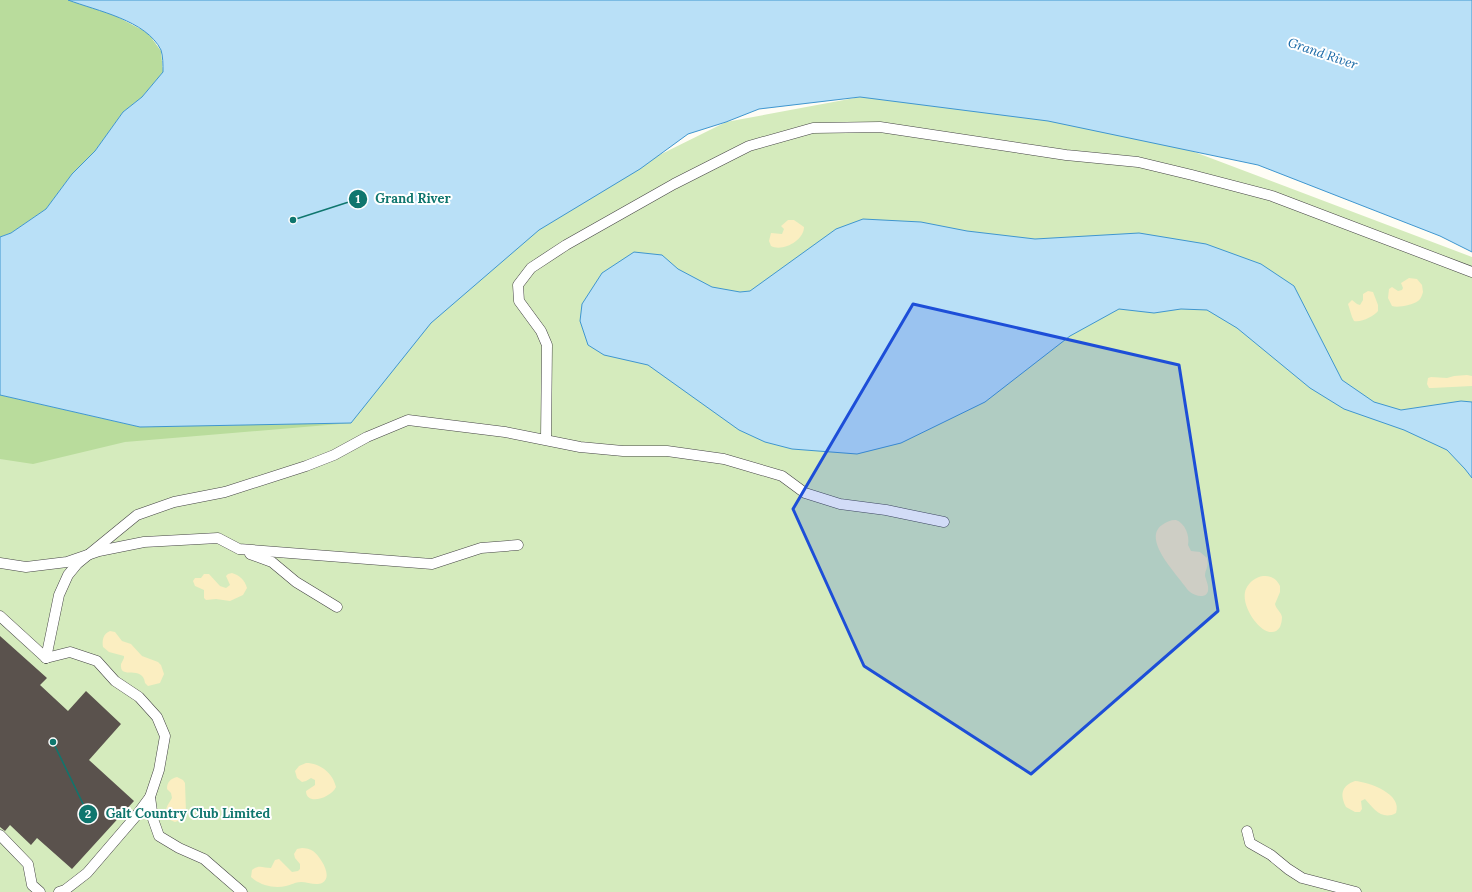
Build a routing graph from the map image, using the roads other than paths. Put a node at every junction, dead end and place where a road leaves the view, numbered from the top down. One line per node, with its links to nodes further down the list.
1 (1472, 272): 2 (lane)
2 (546, 439): 3 (lane); 6 (lane)
3 (944, 522)
4 (518, 545): 5 (lane)
5 (239, 549): 6 (lane); 8 (lane)
6 (89, 554): 7 (lane); 10 (lane)
7 (0, 563)
8 (337, 607)
9 (0, 616): 10 (lane)
10 (46, 658): 11 (lane)
11 (150, 797): 15 (lane); 16 (lane)
12 (1247, 831): 17 (lane)
13 (0, 835): 14 (lane)
14 (40, 892)
15 (59, 892)
16 (242, 892)
17 (1356, 892)

